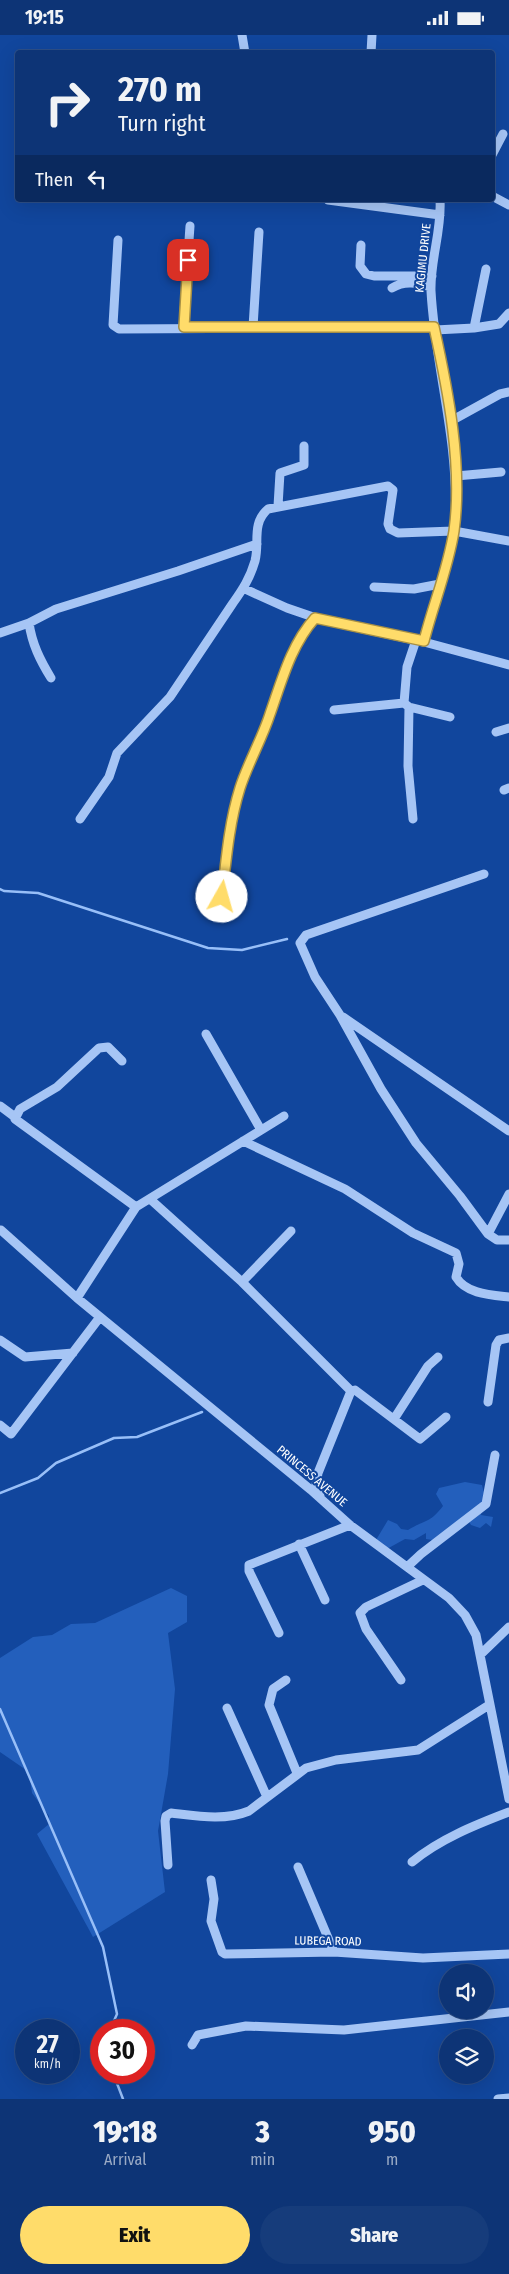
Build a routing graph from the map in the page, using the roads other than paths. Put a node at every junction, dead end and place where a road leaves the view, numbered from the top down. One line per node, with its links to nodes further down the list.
1 (242, 35): 3 (street)
2 (372, 35): 4 (street)
3 (244, 50)
4 (370, 50)
5 (503, 134): 6 (street)
6 (495, 149)
7 (495, 198): 10 (street)
8 (343, 202): 11 (street)
9 (440, 202): 11 (street, KAGIMU DRIVE)
10 (509, 205)
11 (440, 215): 17 (street, KAGIMU DRIVE)
12 (190, 226): 21 (street)
13 (259, 232): 22 (street)
14 (118, 240): 21 (street)
15 (361, 245): 17 (street)
16 (486, 269): 24 (street)
17 (432, 276): 18 (street, KAGIMU DRIVE)
18 (431, 287): 19 (street); 23 (street, KAGIMU DRIVE)
19 (392, 288)
20 (509, 313): 24 (street)
21 (184, 327): 22 (street)
22 (252, 327): 23 (street)
23 (435, 328): 24 (street); 26 (street, KAGIMU DRIVE)
24 (474, 328)
25 (509, 392): 26 (street)
26 (450, 421): 29 (street, KAGIMU DRIVE)
27 (304, 446): 30 (street)
28 (500, 472): 29 (street)
29 (456, 477): 31 (street, KAGIMU DRIVE)
30 (278, 507): 31 (street); 33 (street)
31 (454, 531): 32 (street); 34 (street, KAGIMU DRIVE)
32 (509, 541)
33 (257, 543): 36 (street); 38 (street)
34 (440, 584): 35 (street); 40 (street, KAGIMU DRIVE)
35 (374, 587)
36 (245, 589): 37 (street); 48 (street)
37 (315, 618): 40 (street); 51 (street)
38 (29, 623): 39 (street); 42 (street)
39 (0, 633)
40 (420, 641): 41 (street); 43 (street, KAGIMU DRIVE)
41 (509, 665)
42 (51, 678)
43 (406, 705): 44 (street); 45 (street); 49 (street, KAGIMU DRIVE)
44 (334, 710)
45 (450, 717)
46 (509, 728): 47 (street)
47 (496, 732)
48 (80, 819)
49 (413, 819)
50 (484, 874): 52 (street)
51 (222, 897)
52 (340, 1015): 59 (street); 66 (street)
53 (206, 1034): 58 (street)
54 (122, 1061): 57 (street)
55 (0, 1106): 57 (street)
56 (284, 1116): 58 (street)
57 (15, 1117): 63 (street)
58 (262, 1130): 60 (street)
59 (509, 1131)
60 (243, 1141): 62 (street); 70 (street)
61 (509, 1194): 66 (street)
62 (150, 1199): 63 (street); 68 (street)
63 (136, 1207): 69 (street)
64 (1, 1230): 69 (street, PRINCESS AVENUE)
65 (291, 1231): 68 (street)
66 (488, 1234): 67 (street)
67 (509, 1240)
68 (242, 1282): 76 (street)
69 (77, 1297): 71 (street, PRINCESS AVENUE)
70 (509, 1297)
71 (100, 1317): 74 (street); 82 (street, PRINCESS AVENUE)
72 (509, 1338): 77 (street)
73 (0, 1340): 74 (street)
74 (72, 1353): 80 (street)
75 (438, 1357): 79 (street)
76 (351, 1391): 79 (street); 82 (street)
77 (488, 1402)
78 (446, 1417): 79 (street)
79 (394, 1419)
80 (0, 1425)
81 (495, 1455): 85 (street)
82 (321, 1498): 83 (street, PRINCESS AVENUE)
83 (350, 1525): 84 (street); 85 (street, PRINCESS AVENUE)
84 (299, 1544): 87 (street); 89 (street)
85 (407, 1567): 86 (street, PRINCESS AVENUE)
86 (423, 1580): 90 (street, PRINCESS AVENUE); 92 (street)
87 (325, 1600)
88 (509, 1628): 90 (street)
89 (279, 1633)
90 (481, 1654): 93 (street, PRINCESS AVENUE)
91 (286, 1680): 95 (street)
92 (401, 1680)
93 (489, 1705): 95 (street); 96 (street, PRINCESS AVENUE)
94 (227, 1708): 97 (street)
95 (297, 1773): 97 (street)
96 (508, 1785): 98 (street, PRINCESS AVENUE)
97 (267, 1797): 101 (street)
98 (509, 1799)
99 (509, 1813): 100 (street)
100 (412, 1862)
101 (168, 1865)
102 (298, 1867): 104 (street)
103 (211, 1880): 104 (street, LUBEGA ROAD)
104 (334, 1952): 105 (street, LUBEGA ROAD)
105 (509, 1954)
106 (509, 2012): 107 (street)
107 (192, 2045)
108 (509, 2098): 109 (street)
109 (498, 2099)

